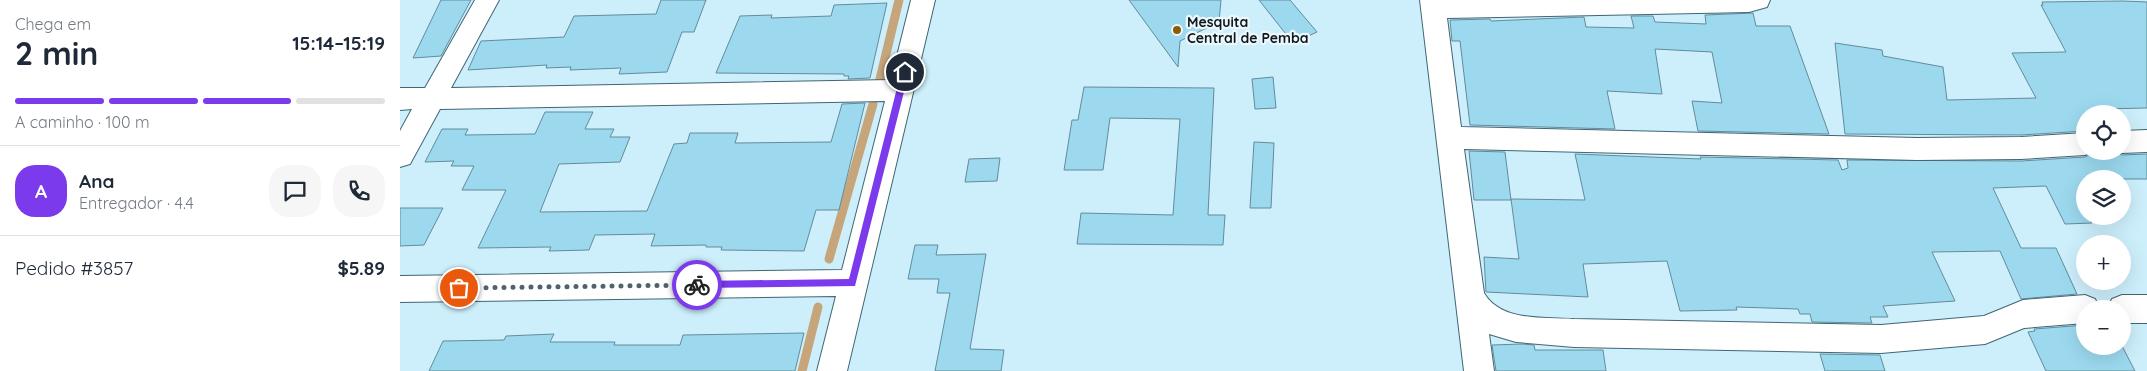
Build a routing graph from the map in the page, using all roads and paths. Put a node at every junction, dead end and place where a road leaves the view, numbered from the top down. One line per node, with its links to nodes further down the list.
1 (487, 0): 7 (street)
2 (923, 0): 5 (street)
3 (1758, 0): 4 (street)
4 (1433, 4): 8 (street)
5 (900, 90): 7 (street); 13 (street)
6 (400, 99): 7 (street)
7 (431, 99): 12 (street)
8 (1450, 138): 11 (street); 15 (street)
9 (2147, 141): 10 (street)
10 (2131, 142)
11 (2076, 145)
12 (400, 156)
13 (852, 283): 14 (street); 19 (street)
14 (400, 289)
15 (1470, 294): 18 (street); 20 (street)
16 (2147, 308): 17 (street)
17 (2131, 309)
18 (2076, 311)
19 (832, 371)
20 (1478, 371)

